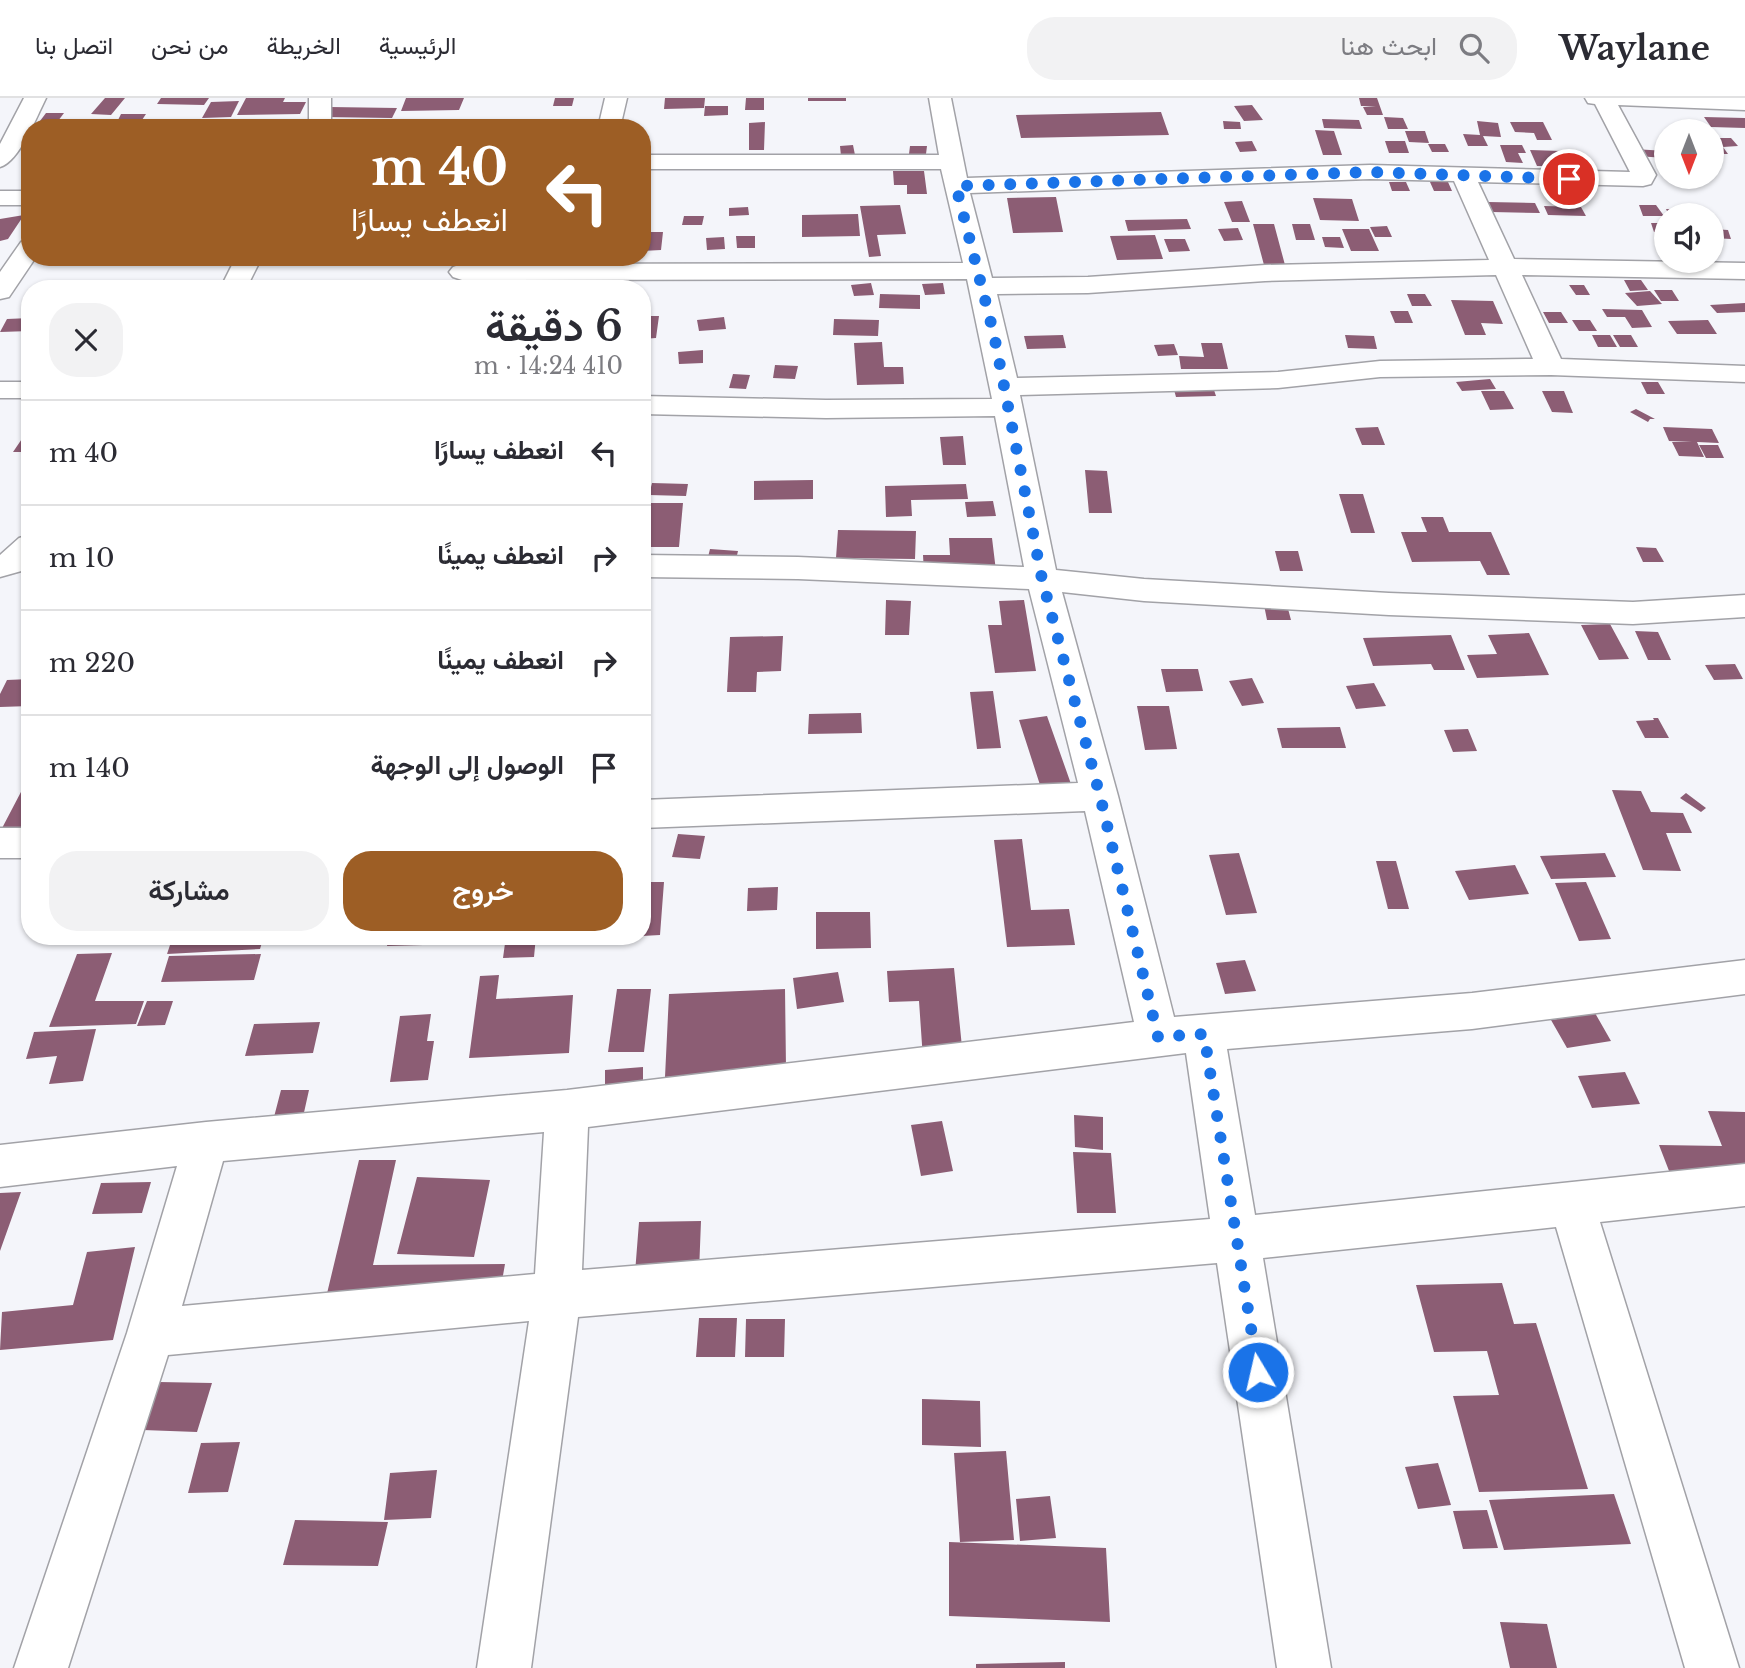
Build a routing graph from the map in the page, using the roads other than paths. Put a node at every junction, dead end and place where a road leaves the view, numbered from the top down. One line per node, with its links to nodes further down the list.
1 (34, 98): 9 (street)
2 (320, 98): 10 (street)
3 (617, 98): 11 (street)
4 (940, 98): 15 (street)
5 (1596, 98): 6 (street)
6 (1603, 98): 7 (street); 16 (street)
7 (1686, 100): 8 (street)
8 (1745, 103)
9 (24, 119)
10 (320, 119)
11 (611, 119)
12 (21, 125): 13 (street)
13 (0, 160)
14 (651, 162): 15 (street)
15 (954, 174): 16 (street); 23 (street)
16 (1463, 175): 20 (street)
17 (0, 198): 18 (street)
18 (21, 198)
19 (21, 260): 24 (street)
20 (1505, 267): 21 (street); 23 (street); 25 (street)
21 (1745, 271)
22 (462, 273): 23 (street)
23 (980, 278): 29 (street)
24 (0, 291)
25 (1551, 367): 26 (street); 29 (street)
26 (1745, 374)
27 (0, 390): 28 (street)
28 (21, 390)
29 (1007, 397): 30 (street); 34 (street)
30 (651, 405)
31 (21, 555): 32 (street)
32 (0, 566)
33 (651, 566): 34 (street)
34 (1042, 579): 35 (street); 36 (street)
35 (1745, 606)
36 (1100, 796): 37 (street); 42 (street)
37 (651, 814)
38 (0, 843): 39 (street)
39 (21, 843)
40 (1745, 977): 41 (street)
41 (1204, 1034): 42 (street); 48 (street)
42 (1158, 1037): 43 (street)
43 (567, 1110): 44 (street); 49 (street)
44 (206, 1142): 45 (street); 50 (street)
45 (0, 1166)
46 (1745, 1185): 47 (street)
47 (1571, 1202): 48 (street); 54 (street)
48 (1237, 1239): 49 (street); 53 (street)
49 (557, 1295): 50 (street); 52 (street)
50 (151, 1333): 51 (street)
51 (41, 1668)
52 (504, 1668)
53 (1304, 1668)
54 (1712, 1668)

